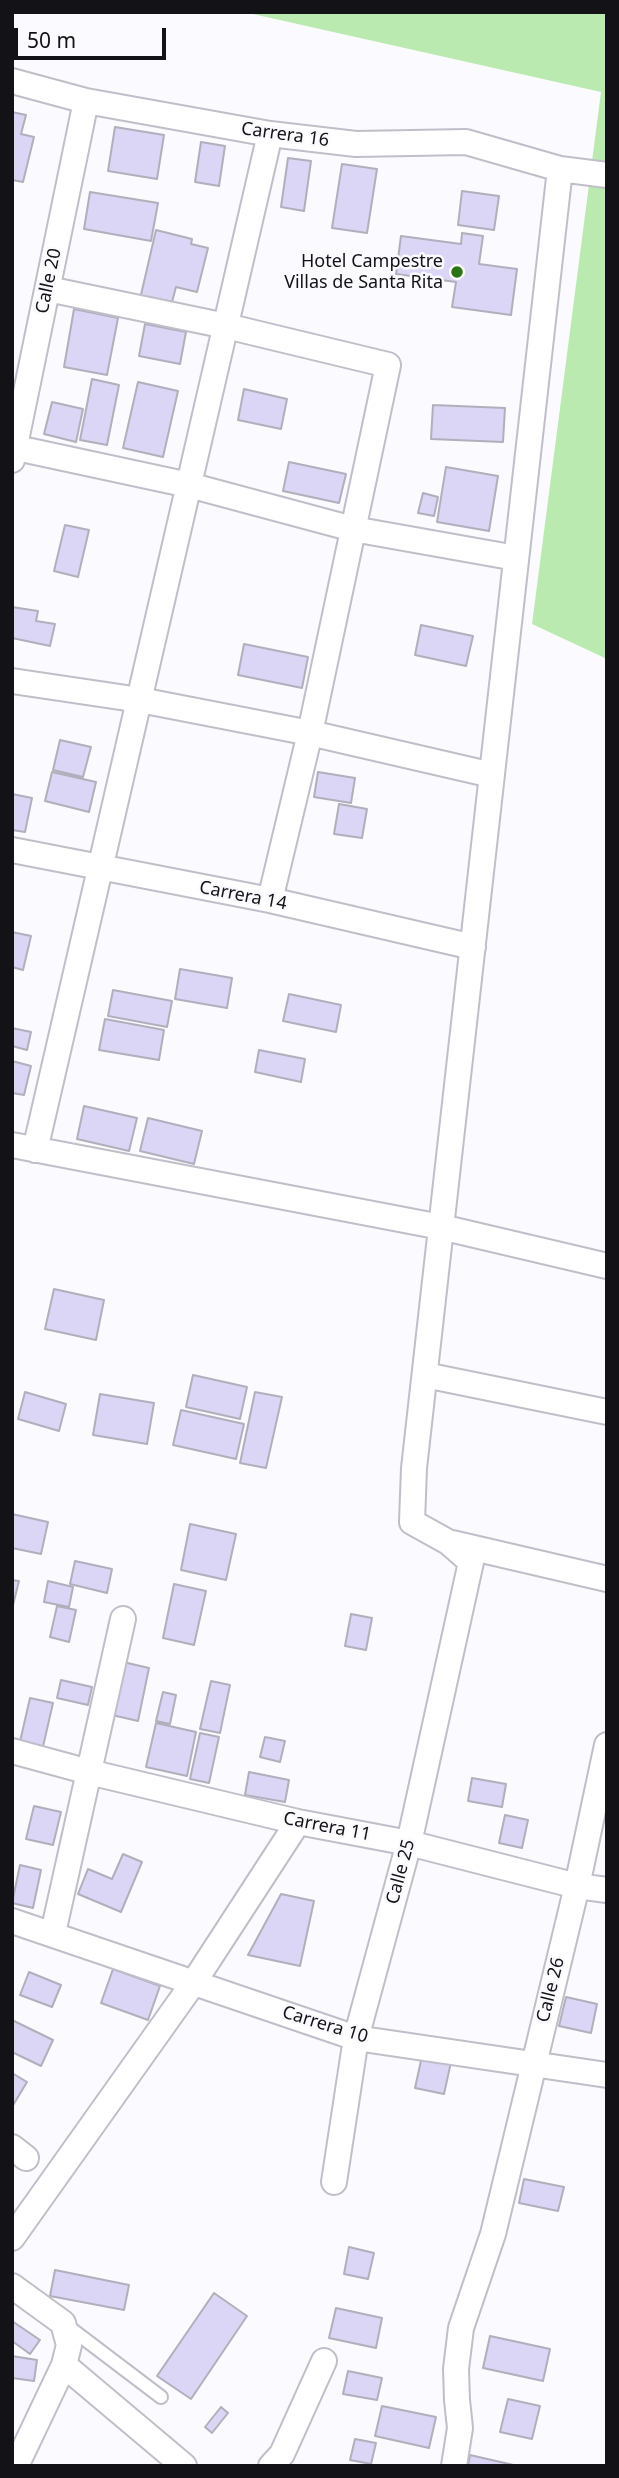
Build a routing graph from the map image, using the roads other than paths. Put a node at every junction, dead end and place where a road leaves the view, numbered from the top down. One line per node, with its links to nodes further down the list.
1 (12, 81): 2 (street, Carrera 16)
2 (86, 101): 3 (street, Carrera 16); 6 (street, Calle 20)
3 (270, 134): 4 (street, Carrera 16); 7 (street)
4 (560, 169): 5 (street, Carrera 16); 11 (street)
5 (607, 175)
6 (48, 289): 7 (street); 8 (street, Calle 20)
7 (226, 327): 9 (street); 10 (street)
8 (13, 451): 9 (street)
9 (189, 485): 10 (street); 13 (street)
10 (353, 529): 11 (street); 14 (street)
11 (516, 558): 15 (street)
12 (12, 681): 13 (street)
13 (140, 700): 14 (street); 17 (street)
14 (310, 733): 15 (street); 18 (street)
15 (492, 775): 19 (street)
16 (12, 850): 17 (street, Carrera 14)
17 (101, 869): 18 (street, Carrera 14); 20 (street)
18 (270, 901): 19 (street, Carrera 14)
19 (473, 947): 21 (street)
20 (24, 1147): 21 (street)
21 (441, 1227): 22 (street); 23 (street)
22 (607, 1266)
23 (425, 1375): 24 (street); 25 (street)
24 (607, 1412)
25 (448, 1542): 26 (street); 32 (street, Calle 25)
26 (607, 1579)
27 (123, 1619): 30 (street)
28 (607, 1745): 33 (street, Calle 26)
29 (12, 1751): 30 (street, Carrera 11)
30 (89, 1772): 31 (street, Carrera 11); 36 (street)
31 (298, 1822): 32 (street, Carrera 11); 37 (street)
32 (409, 1843): 33 (street, Carrera 11); 38 (street, Calle 25)
33 (577, 1886): 34 (street, Carrera 11); 39 (street, Calle 26)
34 (607, 1890)
35 (12, 1921): 36 (street, Carrera 10)
36 (53, 1933): 37 (street, Carrera 10)
37 (194, 1982): 38 (street, Carrera 10); 42 (street)
38 (356, 2038): 39 (street, Carrera 10); 41 (street, Calle 25)
39 (533, 2065): 40 (street, Carrera 10); 51 (street, Calle 26)
40 (607, 2075)
41 (334, 2182)
42 (12, 2238)
43 (12, 2286): 44 (street)
44 (63, 2323): 46 (street); 47 (lane)
45 (324, 2361): 50 (street)
46 (64, 2365): 48 (street); 49 (street)
47 (161, 2397)
48 (16, 2466)
49 (184, 2466)
50 (271, 2466)
51 (454, 2466)

